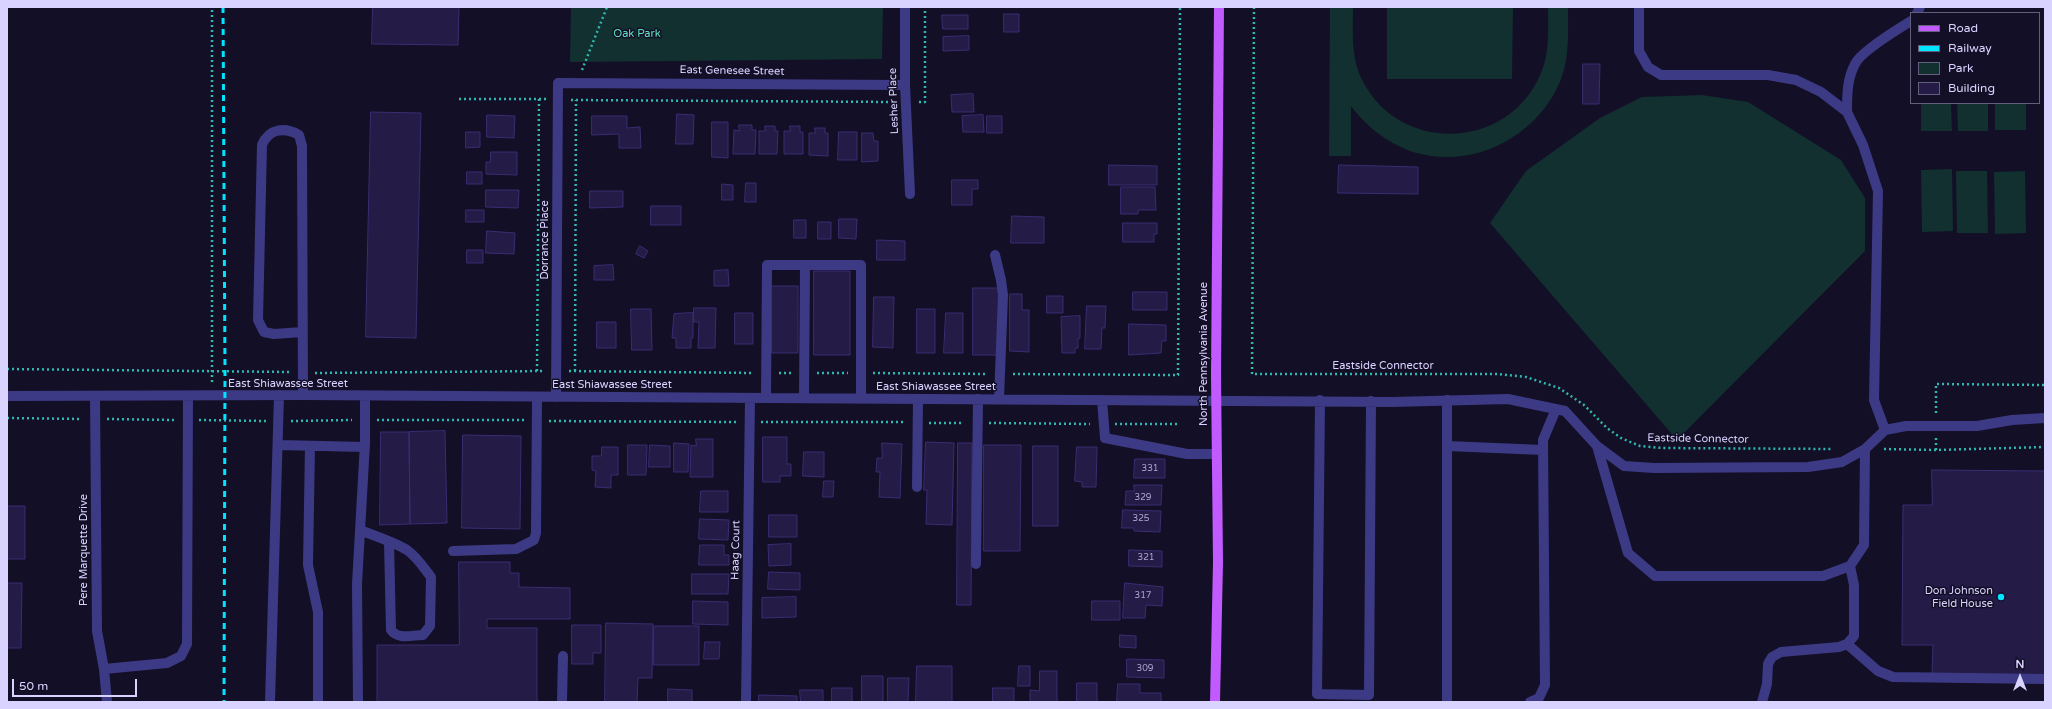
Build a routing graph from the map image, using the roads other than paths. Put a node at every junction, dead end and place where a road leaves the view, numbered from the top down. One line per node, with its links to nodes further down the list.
1 (905, 7): 6 (street, Lesher Place)
2 (1219, 7): 27 (main road, North Pennsylvania Avenue)
3 (1639, 7): 7 (street)
4 (1910, 22): 7 (street)
5 (558, 83): 6 (street, East Genesee Street); 19 (street, Dorrance Place)
6 (906, 85): 8 (street, Lesher Place)
7 (1847, 112): 34 (street)
8 (910, 194)
9 (994, 255): 26 (street)
10 (804, 265): 21 (street); 22 (street); 23 (street)
11 (302, 332): 11 (street); 13 (street)
12 (279, 395): 13 (street, East Shiawassee Street); 15 (street, East Shiawassee Street); 35 (street)
13 (303, 395): 16 (street, East Shiawassee Street)
14 (7, 396): 18 (street, East Shiawassee Street)
15 (188, 396): 18 (street, East Shiawassee Street); 51 (street)
16 (365, 396): 17 (street, East Shiawassee Street); 39 (street)
17 (537, 396): 19 (street, East Shiawassee Street); 46 (street)
18 (95, 397): 51 (street, Pere Marquette Drive)
19 (556, 397): 20 (street, East Shiawassee Street)
20 (750, 398): 21 (street, East Shiawassee Street); 58 (street, Haag Court)
21 (766, 398): 22 (street, East Shiawassee Street)
22 (804, 398): 23 (street, East Shiawassee Street)
23 (861, 399): 24 (street, East Shiawassee Street)
24 (918, 399): 25 (street, East Shiawassee Street); 43 (street)
25 (978, 399): 26 (street, East Shiawassee Street); 47 (street)
26 (999, 399): 28 (street, East Shiawassee Street)
27 (1216, 399): 28 (street, East Shiawassee Street); 29 (street, East Shiawassee Street); 42 (main road, North Pennsylvania Avenue)
28 (1102, 400): 42 (street)
29 (1320, 400): 31 (street, East Shiawassee Street); 31 (street)
30 (1446, 400): 31 (street, East Shiawassee Street); 32 (street, East Shiawassee Street); 37 (street)
31 (1371, 401)
32 (1556, 409): 38 (street, East Shiawassee Street); 41 (street)
33 (2045, 418): 34 (street)
34 (1885, 430): 40 (street, East Shiawassee Street)
35 (278, 445): 36 (street); 54 (street)
36 (310, 446): 39 (street); 55 (street)
37 (1446, 446): 41 (street); 60 (street)
38 (1597, 446): 40 (street, East Shiawassee Street); 48 (street)
39 (365, 447): 44 (street)
40 (1864, 449): 48 (street)
41 (1543, 450): 61 (street)
42 (1216, 454): 59 (main road, North Pennsylvania Avenue)
43 (917, 486)
44 (360, 530): 45 (street); 56 (street)
45 (389, 542): 45 (street)
46 (453, 551)
47 (976, 564)
48 (1850, 566): 49 (street)
49 (1847, 644): 52 (street); 62 (street)
50 (563, 656): 57 (street)
51 (104, 669): 53 (street, Pere Marquette Drive)
52 (2045, 679)
53 (107, 702)
54 (270, 702)
55 (318, 702)
56 (358, 702)
57 (562, 702)
58 (746, 702)
59 (1215, 702)
60 (1447, 702)
61 (1530, 702)
62 (1762, 702)

